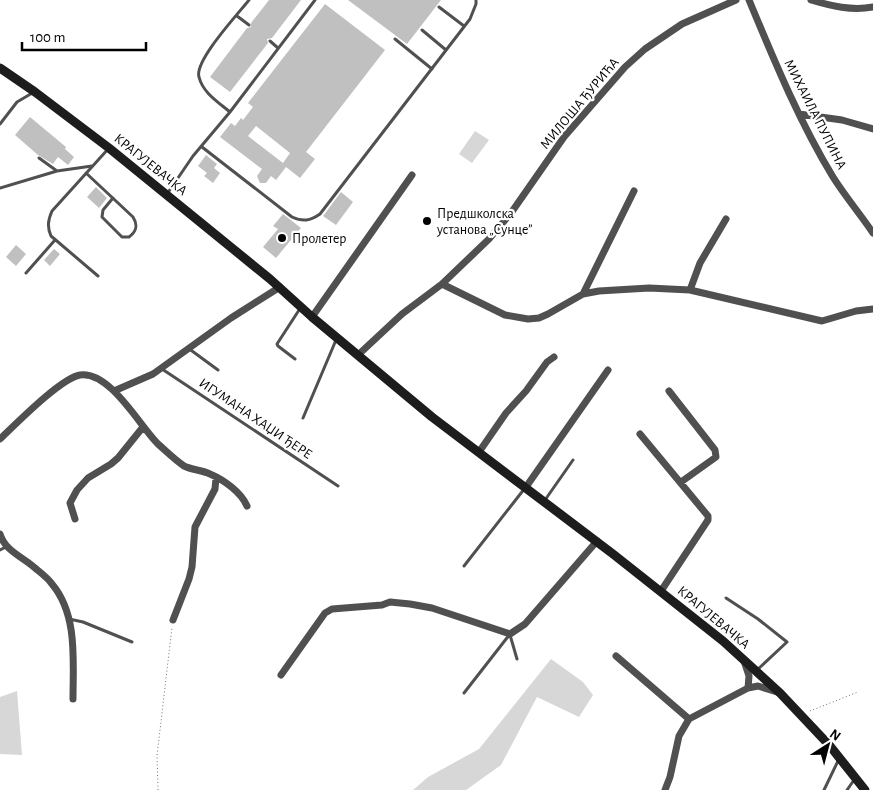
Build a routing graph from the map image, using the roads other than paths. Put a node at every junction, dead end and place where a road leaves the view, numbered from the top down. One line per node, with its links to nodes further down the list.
1 (250, 0): 9 (lane)
2 (315, 0): 15 (lane)
3 (476, 0): 11 (lane)
4 (736, 0): 40 (street, МИЛОША ЂУРИЋА)
5 (749, 0): 21 (street, МИХАИЛА ПУПИНА)
6 (811, 0): 8 (street)
7 (439, 6): 11 (lane)
8 (873, 7)
9 (237, 16): 10 (lane); 20 (lane)
10 (249, 25)
11 (464, 26): 16 (lane)
12 (422, 30): 16 (lane)
13 (395, 39): 18 (lane)
14 (270, 41): 15 (lane)
15 (278, 48): 20 (lane)
16 (446, 50): 18 (lane)
17 (0, 68): 19 (main road, КРАГУЈЕВАЧКА)
18 (432, 68): 24 (lane)
19 (35, 92): 22 (lane); 25 (main road, КРАГУЈЕВАЧКА)
20 (230, 112): 24 (lane)
21 (799, 114): 23 (street); 36 (street, МИХАИЛА ПУПИНА)
22 (0, 124)
23 (873, 129)
24 (202, 147): 33 (lane)
25 (109, 148): 27 (lane); 33 (main road, КРАГУЈЕВАЧКА)
26 (39, 158): 28 (lane)
27 (92, 166): 28 (lane); 29 (lane)
28 (57, 171): 31 (lane)
29 (86, 173): 34 (lane); 37 (lane)
30 (412, 175): 46 (street)
31 (0, 188)
32 (634, 190): 43 (street)
33 (167, 195): 41 (main road, КРАГУЈЕВАЧКА)
34 (113, 198): 34 (lane)
35 (726, 219): 42 (street)
36 (873, 233)
37 (55, 240): 38 (lane); 39 (lane)
38 (26, 273)
39 (98, 276)
40 (442, 284): 43 (street); 49 (street, МИЛОША ЂУРИЋА)
41 (280, 287): 44 (main road, КРАГУЈЕВАЧКА); 48 (street)
42 (690, 290): 43 (street); 45 (street)
43 (583, 294)
44 (301, 307): 46 (main road, КРАГУЈЕВАЧКА); 51 (lane)
45 (873, 309)
46 (312, 317): 47 (main road, КРАГУЈЕВАЧКА)
47 (337, 338): 49 (main road, КРАГУЈЕВАЧКА); 57 (lane)
48 (188, 348): 52 (street); 53 (lane)
49 (358, 355): 61 (main road, КРАГУЈЕВАЧКА)
50 (554, 356): 61 (street)
51 (295, 358)
52 (161, 368): 55 (street); 65 (lane, ИГУМАНА ХАЏИ ЂЕРЕ)
53 (218, 370)
54 (608, 370): 66 (street)
55 (114, 391): 58 (street); 60 (street)
56 (669, 391): 64 (street)
57 (303, 418)
58 (143, 427): 63 (street); 69 (street)
59 (640, 434): 64 (street)
60 (0, 439)
61 (479, 452): 66 (main road, КРАГУЈЕВАЧКА)
62 (573, 460): 67 (lane)
63 (216, 478): 68 (street); 77 (street)
64 (681, 482): 74 (street)
65 (338, 486)
66 (526, 487): 67 (main road, КРАГУЈЕВАЧКА); 73 (lane)
67 (544, 501): 71 (main road, КРАГУЈЕВАЧКА)
68 (247, 506)
69 (75, 519)
70 (0, 534): 72 (street)
71 (597, 541): 74 (main road, КРАГУЈЕВАЧКА); 78 (street)
72 (3, 549): 76 (street)
73 (464, 566)
74 (661, 591): 81 (main road, КРАГУЈЕВАЧКА)
75 (726, 598): 83 (lane)
76 (68, 619): 79 (lane); 88 (street)
77 (173, 620)
78 (510, 634): 82 (lane); 84 (street); 86 (lane)
79 (132, 642)
80 (616, 656): 89 (street)
81 (743, 658): 83 (main road, КРАГУЈЕВАЧКА); 85 (street)
82 (517, 659)
83 (756, 671): 87 (main road, КРАГУЈЕВАЧКА)
84 (281, 675)
85 (748, 688): 87 (street); 89 (street)
86 (464, 693)
87 (780, 693): 90 (main road, КРАГУЈЕВАЧКА)
88 (73, 699)
89 (689, 720): 92 (street)
90 (840, 758): 91 (main road, КРАГУЈЕВАЧКА); 93 (lane)
91 (855, 777): 94 (lane); 95 (main road, КРАГУЈЕВАЧКА)
92 (665, 790)
93 (824, 790)
94 (847, 790)
95 (865, 790)

